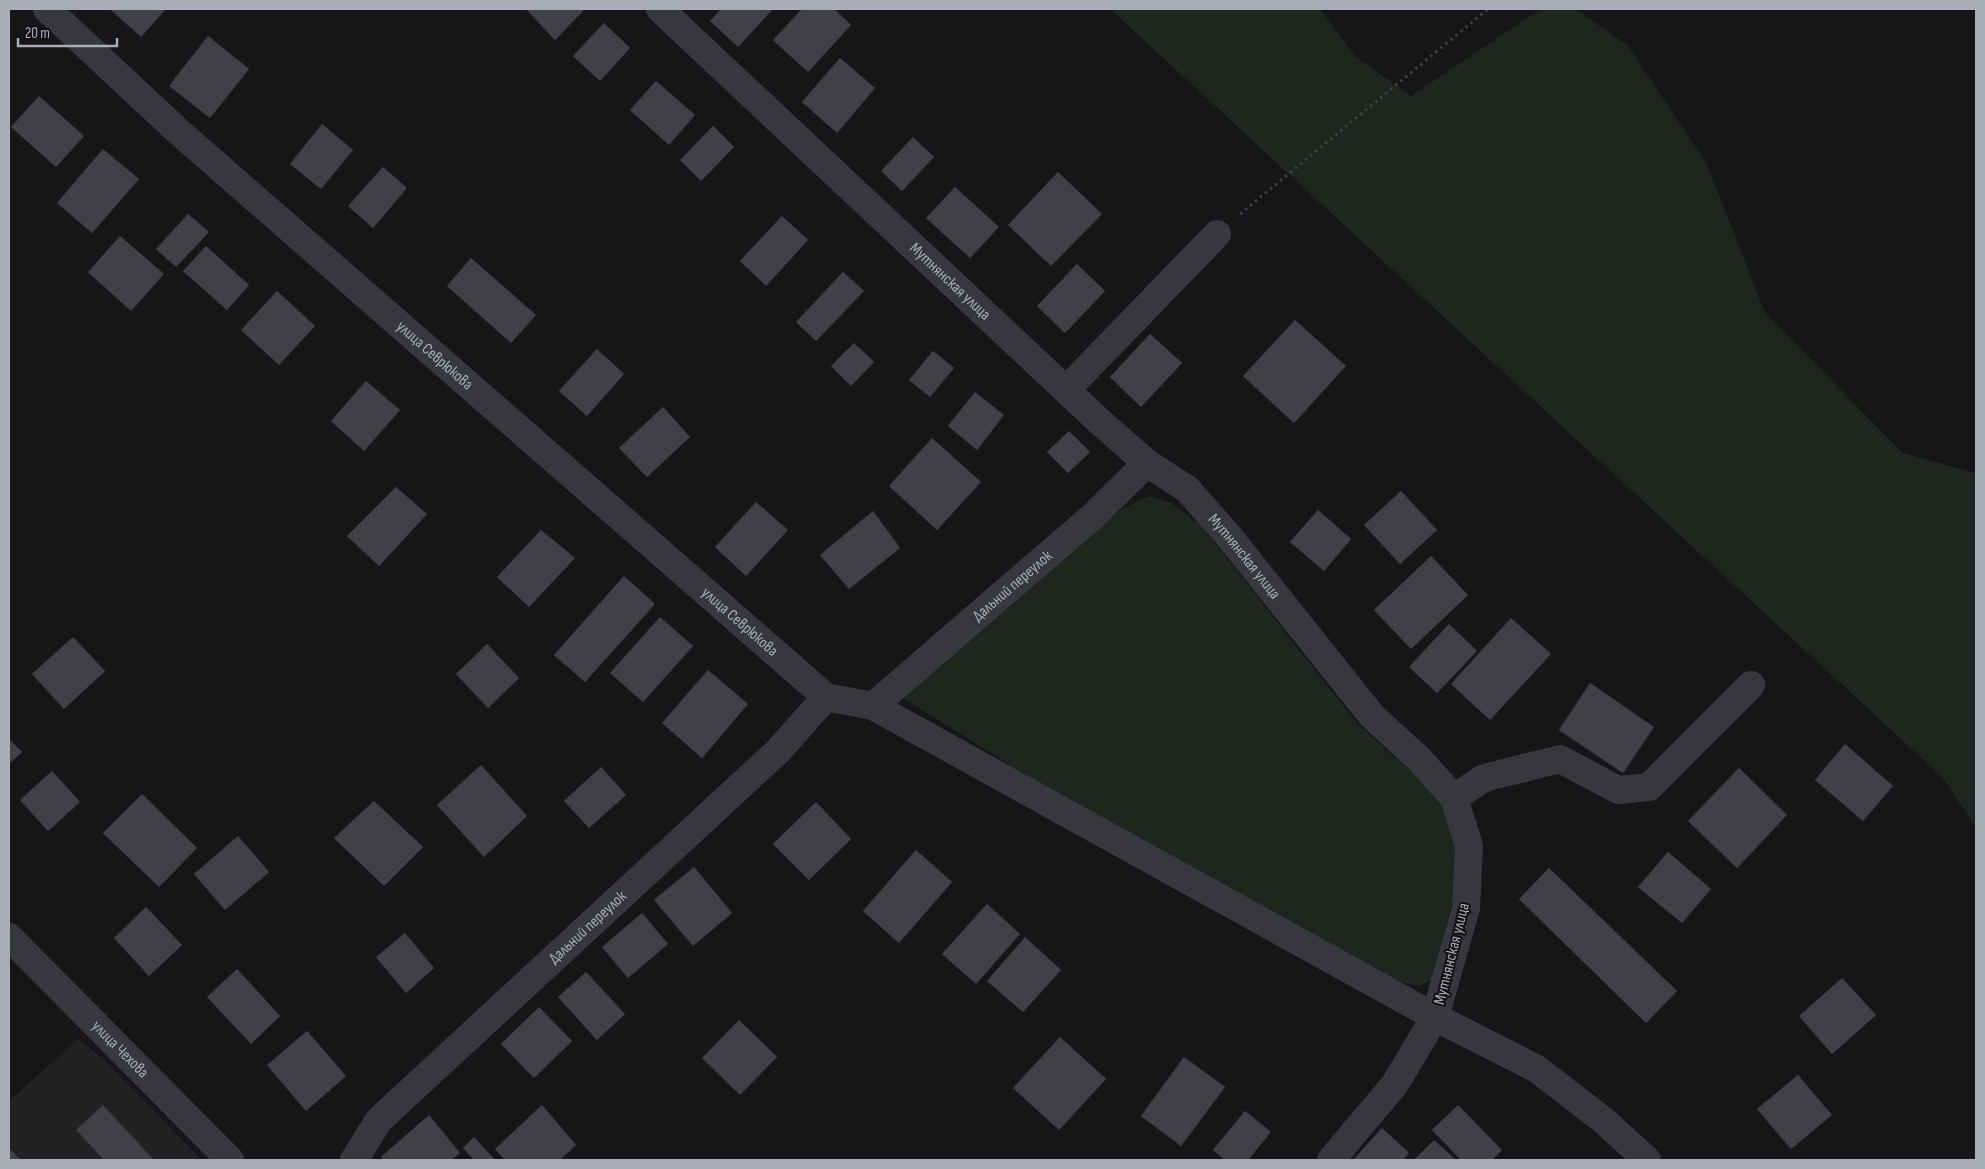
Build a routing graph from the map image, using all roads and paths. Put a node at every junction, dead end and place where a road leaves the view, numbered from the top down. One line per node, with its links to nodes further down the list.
1 (47, 9): 8 (street, улица Севрюкова)
2 (660, 9): 5 (street, Мутнянская улица)
3 (1488, 9): 4 (path)
4 (1217, 234): 5 (street)
5 (1067, 389): 6 (street, Мутнянская улица)
6 (1147, 463): 9 (street, Дальний переулок); 10 (street, Мутнянская улица)
7 (1752, 685): 10 (street)
8 (826, 697): 9 (street); 14 (street, Дальний переулок)
9 (873, 706): 12 (street)
10 (1454, 798): 12 (street, Мутнянская улица)
11 (9, 937): 13 (street, улица Чехова)
12 (1435, 1017): 15 (street); 16 (street, Мутнянская улица)
13 (230, 1160)
14 (354, 1160)
15 (1331, 1160)
16 (1647, 1160)

